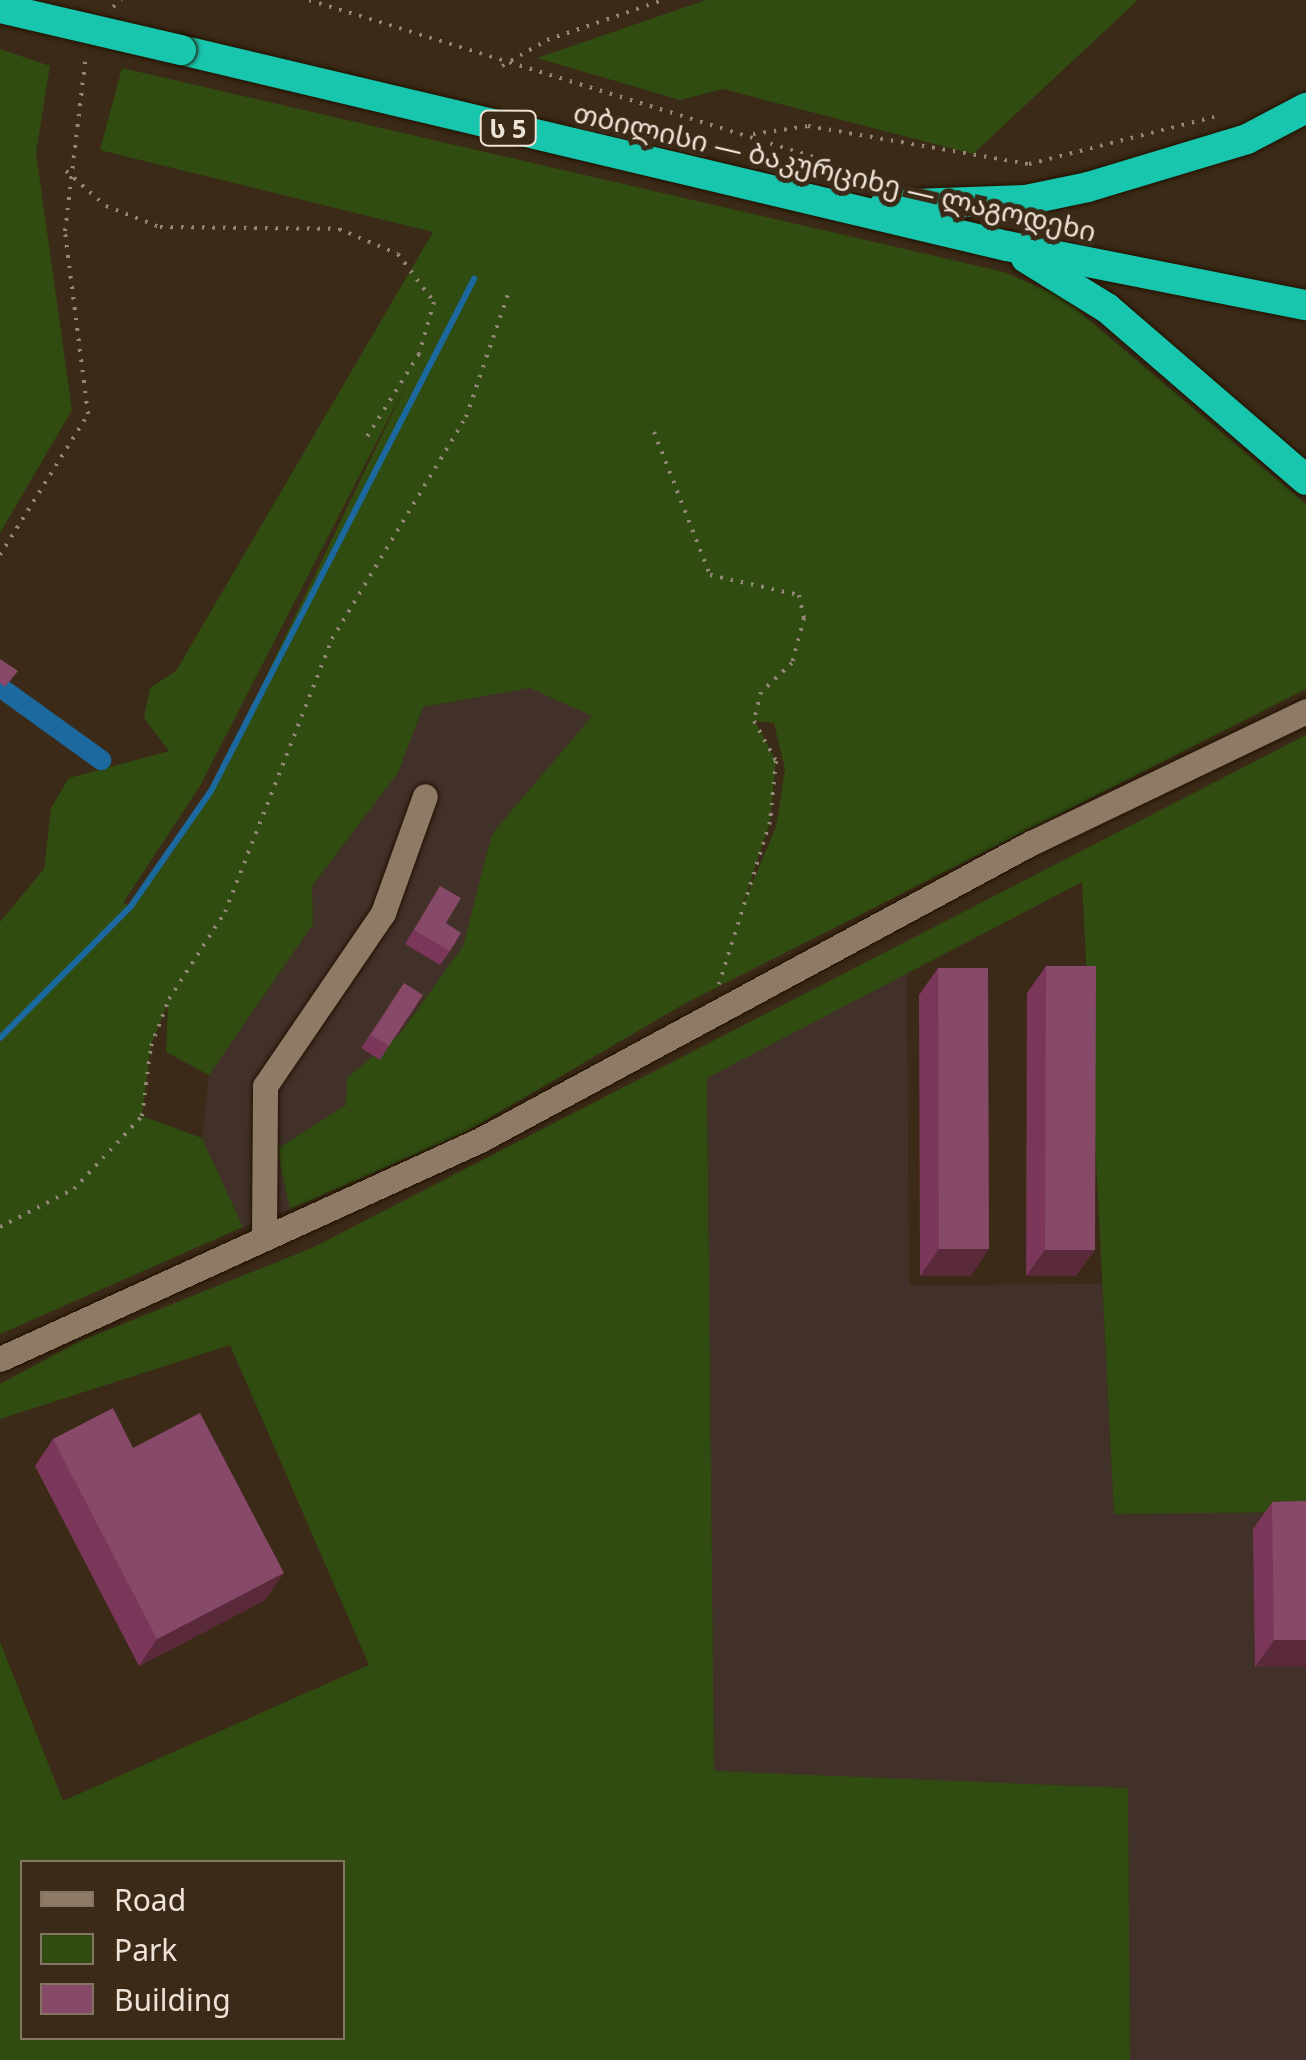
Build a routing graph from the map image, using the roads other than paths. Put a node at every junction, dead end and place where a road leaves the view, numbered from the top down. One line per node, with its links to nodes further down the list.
1 (0, 8): 3 (highway, თბილისი — ბაკურციხე — ლაგოდეხი / ს 5, bridge)
2 (1306, 108): 3 (highway)
3 (835, 204): 4 (highway, თბილისი — ბაკურციხე — ლაგოდეხი / ს 5)
4 (1006, 246): 5 (highway, თბილისი — ბაკურციხე — ლაგოდეხი / ს 5); 6 (highway)
5 (1306, 305)
6 (1306, 480)
7 (1306, 711): 9 (street)
8 (426, 796): 9 (street)
9 (264, 1237): 10 (street)
10 (0, 1359)

